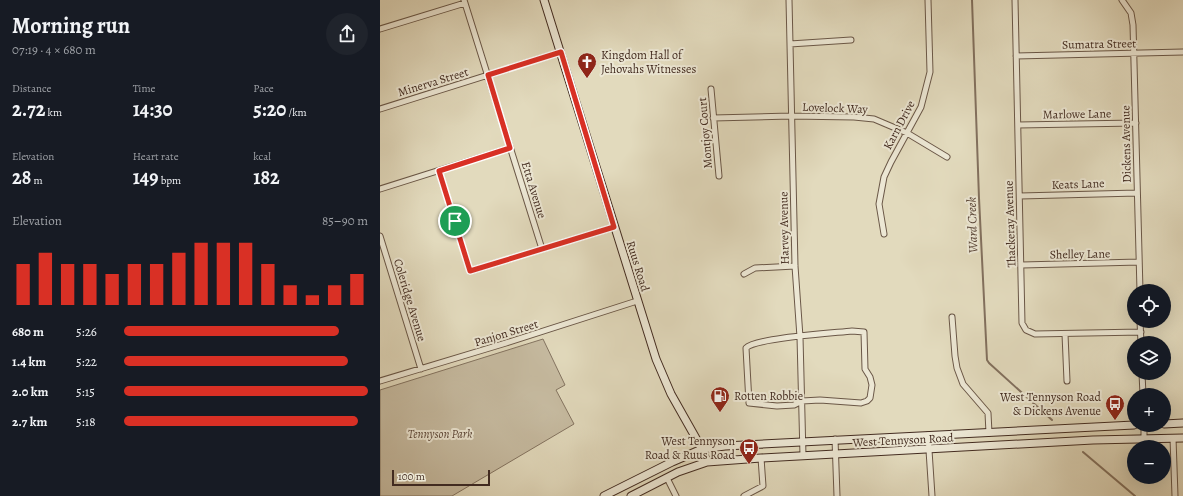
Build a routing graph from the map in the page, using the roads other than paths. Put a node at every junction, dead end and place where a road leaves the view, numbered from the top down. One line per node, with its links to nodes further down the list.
1 (544, 0): 10 (main road, Ruus Road)
2 (789, 0): 9 (street, Harvey Avenue)
3 (928, 0): 21 (street, Karn Drive)
4 (1015, 0): 13 (street, Thackeray Avenue)
5 (1122, 0): 12 (street, Dickens Avenue)
6 (465, 1): 7 (street); 14 (street, Etta Avenue)
7 (380, 29)
8 (851, 40): 9 (street)
9 (790, 44): 17 (street, Harvey Avenue)
10 (561, 52): 14 (street, Minerva Street); 29 (main road, Ruus Road)
11 (1183, 52): 12 (street, Sumatra Street)
12 (1134, 54): 13 (street, Sumatra Street); 19 (street, Dickens Avenue)
13 (1016, 56): 20 (street, Thackeray Avenue)
14 (488, 75): 16 (street, Minerva Street); 22 (street, Etta Avenue)
15 (711, 89): 18 (street, Montjoy Court)
16 (380, 109)
17 (791, 116): 18 (street, Lovelock Way); 21 (street, Lovelock Way); 35 (street, Harvey Avenue)
18 (713, 118): 25 (street, Montjoy Court)
19 (1136, 123): 20 (street, Marlowe Lane); 27 (street, Dickens Avenue)
20 (1018, 125): 28 (street, Thackeray Avenue)
21 (907, 133): 23 (street, Lovelock Way); 30 (street, Karn Drive)
22 (510, 148): 24 (street); 32 (street, Etta Avenue)
23 (946, 157)
24 (439, 171): 26 (street); 32 (street)
25 (718, 176)
26 (380, 188)
27 (1137, 193): 28 (street, Keats Lane); 33 (street, Dickens Avenue)
28 (1020, 196): 34 (street, Thackeray Avenue)
29 (614, 227): 32 (street); 38 (main road, Ruus Road)
30 (884, 234)
31 (380, 236): 45 (street, Coleridge Avenue)
32 (542, 249)
33 (1139, 262): 34 (street, Shelley Lane); 37 (street, Dickens Avenue)
34 (1022, 265): 42 (street, Thackeray Avenue)
35 (795, 266): 36 (street); 44 (street, Harvey Avenue)
36 (744, 274)
37 (1140, 284)
38 (637, 301): 45 (street, Panjon Street); 60 (main road, Ruus Road)
39 (952, 317): 53 (street)
40 (1141, 328): 41 (street)
41 (1141, 332): 42 (street, Thackeray Avenue); 43 (street)
42 (1065, 334): 47 (street)
43 (1141, 336)
44 (800, 337): 48 (street, Harvey Avenue); 48 (street); 48 (street)
45 (421, 369): 46 (street, Panjon Street)
46 (380, 381)
47 (1067, 381)
48 (802, 401): 59 (street, Harvey Avenue)
49 (1183, 423): 50 (main road)
50 (1171, 424)
51 (1127, 425): 53 (main road, West Tennyson Road)
52 (1144, 432): 55 (street)
53 (989, 433): 54 (main road, West Tennyson Road)
54 (928, 435): 58 (main road, West Tennyson Road); 61 (street)
55 (1144, 438): 56 (main road, West Tennyson Road); 61 (main road, West Tennyson Road)
56 (1173, 438): 57 (main road, West Tennyson Road); 73 (street)
57 (1183, 438)
58 (835, 439): 59 (main road, West Tennyson Road); 62 (street)
59 (803, 441): 60 (main road, West Tennyson Road); 63 (street, Harvey Avenue)
60 (702, 449): 65 (main road, Ruus Road); 67 (main road, West Tennyson Road)
61 (930, 449): 62 (main road, West Tennyson Road); 72 (street)
62 (835, 454): 63 (main road, West Tennyson Road); 71 (street)
63 (803, 456): 64 (main road, West Tennyson Road)
64 (762, 458): 65 (main road, West Tennyson Road); 70 (street)
65 (707, 462): 66 (main road, West Tennyson Road)
66 (667, 478): 68 (main road, West Tennyson Road); 69 (street)
67 (604, 496)
68 (631, 496)
69 (676, 496)
70 (744, 496)
71 (837, 496)
72 (932, 496)
73 (1175, 496)

